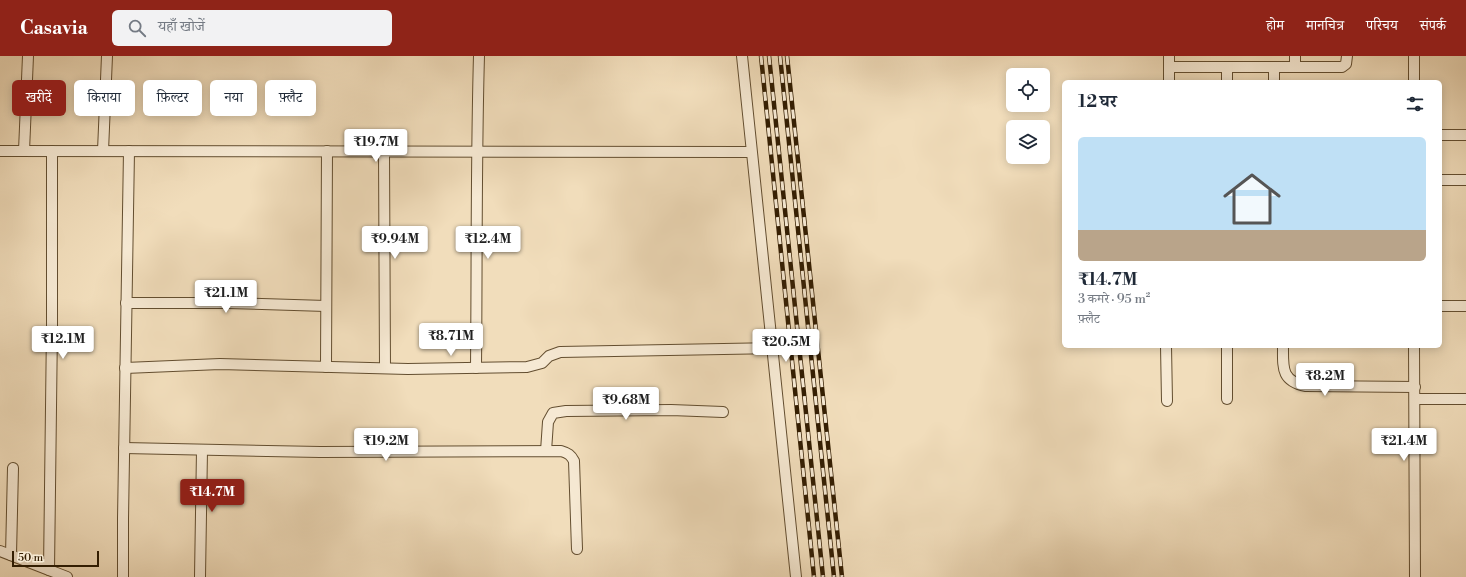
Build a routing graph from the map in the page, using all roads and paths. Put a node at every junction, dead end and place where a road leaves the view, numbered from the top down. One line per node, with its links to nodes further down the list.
1 (28, 56): 20 (street)
2 (107, 56): 22 (street)
3 (479, 56): 26 (street)
4 (742, 56): 27 (street)
5 (1169, 56): 9 (street)
6 (1295, 56): 12 (street)
7 (1347, 56): 12 (street)
8 (1414, 56): 16 (street)
9 (1169, 67): 10 (street); 13 (street)
10 (1226, 67): 11 (street); 14 (street)
11 (1274, 67): 12 (street); 15 (street)
12 (1295, 67)
13 (1169, 80)
14 (1226, 80)
15 (1274, 80)
16 (1414, 80)
17 (1442, 135): 18 (street)
18 (1466, 135)
19 (0, 151): 20 (street)
20 (24, 151): 21 (street)
21 (52, 151): 22 (street); 56 (street)
22 (104, 151): 23 (street)
23 (129, 151): 24 (street); 30 (street)
24 (327, 151): 25 (street); 31 (street)
25 (384, 152): 26 (street); 41 (street)
26 (476, 152): 27 (street); 42 (street)
27 (751, 152): 34 (street)
28 (1442, 180): 29 (street)
29 (1466, 180)
30 (126, 303): 31 (street); 40 (street)
31 (326, 306): 39 (street)
32 (1442, 306): 33 (street)
33 (1466, 306)
34 (773, 348): 42 (street); 60 (street)
35 (1166, 348): 47 (street)
36 (1226, 348): 44 (street)
37 (1283, 348): 43 (street)
38 (1414, 348): 43 (street)
39 (326, 367): 40 (street); 41 (street)
40 (125, 368): 49 (street)
41 (385, 368): 42 (street)
42 (476, 368)
43 (1415, 387): 45 (street)
44 (1227, 399)
45 (1415, 399): 46 (street); 61 (street)
46 (1466, 399)
47 (1167, 401)
48 (723, 412): 51 (street)
49 (124, 448): 50 (street); 58 (street)
50 (202, 450): 51 (street); 59 (street)
51 (546, 451): 53 (street)
52 (13, 468): 55 (street)
53 (577, 549)
54 (0, 551): 55 (street)
55 (11, 555): 56 (street)
56 (49, 570): 57 (street)
57 (66, 577)
58 (123, 577)
59 (200, 577)
60 (796, 577)
61 (1415, 577)

